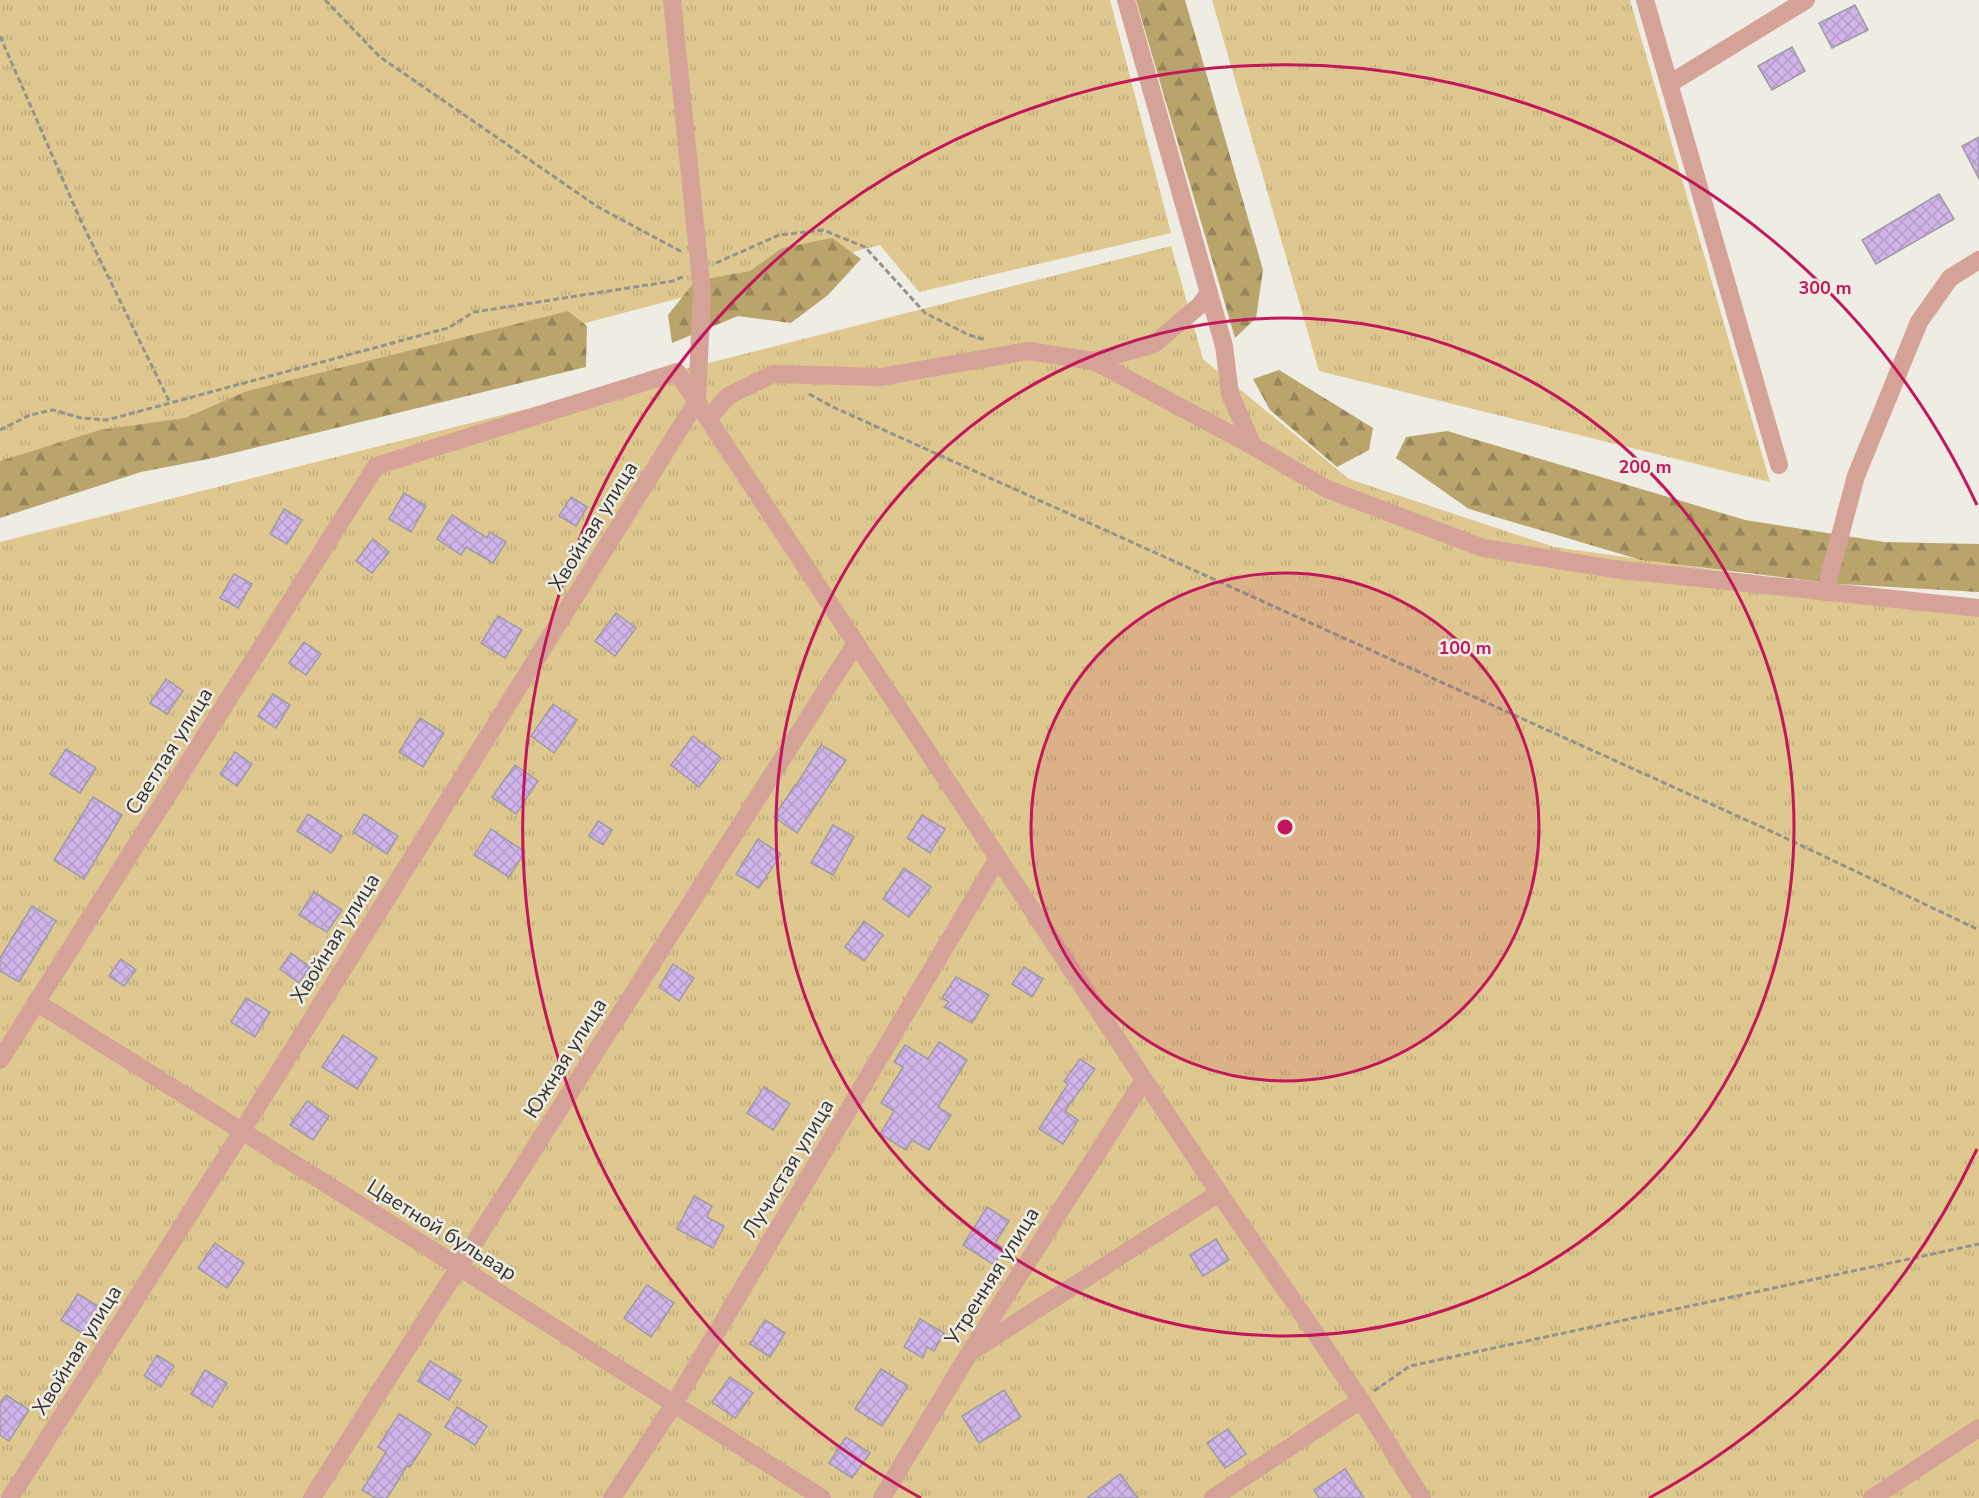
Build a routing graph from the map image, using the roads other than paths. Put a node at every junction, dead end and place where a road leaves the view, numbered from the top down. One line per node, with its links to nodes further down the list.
1 (672, 0): 9 (street)
2 (1126, 0): 7 (street)
3 (1645, 0): 5 (street)
4 (1806, 0): 5 (street)
5 (1669, 84): 12 (street)
6 (1979, 260): 13 (street)
7 (1209, 293): 8 (street); 11 (street)
8 (1094, 361): 10 (street); 11 (street)
9 (697, 401): 10 (street); 17 (street, Светлая улица); 20 (street, Хвойная улица)
10 (708, 419): 15 (street)
11 (1253, 446): 13 (street)
12 (1779, 465)
13 (1825, 592): 14 (street)
14 (1979, 608)
15 (856, 643): 16 (street); 22 (street, Южная улица)
16 (998, 858): 19 (street); 25 (street, Лучистая улица)
17 (36, 1002): 18 (street, Светлая улица); 20 (street, Цветной бульвар)
18 (0, 1060)
19 (1144, 1080): 21 (street); 23 (street, Утренняя улица)
20 (242, 1131): 22 (street, Цветной бульвар); 27 (street, Хвойная улица)
21 (1219, 1193): 23 (street); 24 (street)
22 (459, 1267): 25 (street, Цветной бульвар); 28 (street, Южная улица)
23 (970, 1353): 31 (street, Утренняя улица)
24 (1361, 1400): 32 (street); 33 (street)
25 (674, 1404): 29 (street, Лучистая улица); 30 (street, Цветной бульвар)
26 (1979, 1428): 34 (street)
27 (10, 1498)
28 (312, 1498)
29 (612, 1498)
30 (822, 1498)
31 (882, 1498)
32 (1213, 1498)
33 (1422, 1498)
34 (1872, 1498)

